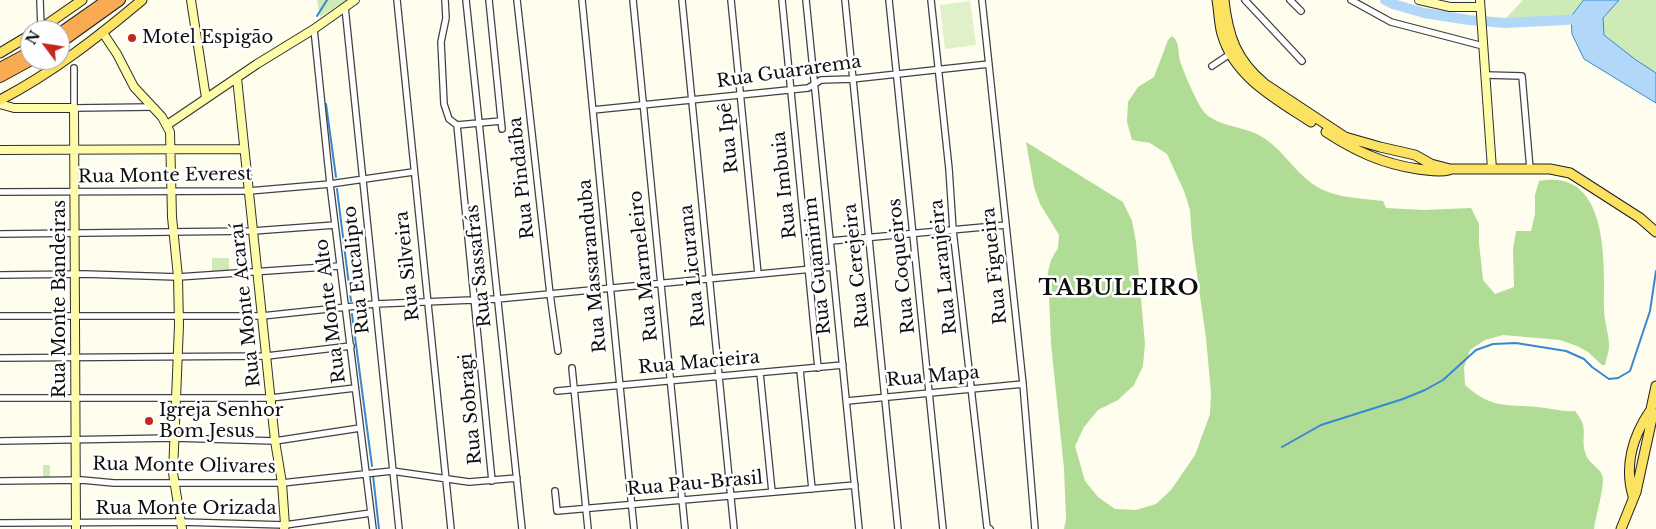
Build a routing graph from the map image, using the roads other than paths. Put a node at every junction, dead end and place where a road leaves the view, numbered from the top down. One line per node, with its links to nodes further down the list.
1 (40, 0): 33 (street)
2 (82, 0): 34 (main road)
3 (107, 0): 35 (highway)
4 (120, 0): 38 (highway)
5 (142, 0): 37 (main road)
6 (191, 0): 59 (street)
7 (356, 0): 30 (street)
8 (397, 0): 83 (street, Rua Silveira)
9 (445, 0): 70 (street)
10 (466, 0): 68 (street, Rua Sassafrás)
11 (489, 0): 67 (street)
12 (517, 0): 112 (street, Rua Pindaíba)
13 (582, 0): 66 (street, Rua Massaranduba)
14 (633, 0): 63 (street, Rua Marmeleiro)
15 (682, 0): 60 (street, Rua Licurana)
16 (730, 0): 58 (street, Rua Ipê)
17 (782, 0): 57 (street, Rua Imbuia)
18 (806, 0): 56 (street, Rua Guamirim)
19 (845, 0): 55 (street, Rua Cerejeira)
20 (890, 0): 51 (street, Rua Coqueiros)
21 (931, 0): 50 (street, Rua Laranjeira)
22 (982, 0): 45 (street, Rua Figueira)
23 (1217, 0): 42 (main road)
24 (1224, 0): 72 (main road)
25 (1245, 0): 44 (street)
26 (1290, 0): 32 (street)
27 (1351, 0): 40 (street)
28 (1419, 0): 29 (street)
29 (1440, 3): 31 (street)
30 (345, 8): 36 (street); 84 (street, Rua Eucalipto)
31 (1480, 8): 40 (street)
32 (1301, 11)
33 (40, 20)
34 (53, 20)
35 (70, 26)
36 (314, 29): 54 (street); 85 (street, Rua Monte Alto)
37 (103, 33): 61 (main road); 64 (street)
38 (70, 35)
39 (20, 41): 41 (main road)
40 (1483, 46): 52 (street)
41 (0, 54)
42 (1230, 54): 47 (street); 78 (main road)
43 (20, 57): 48 (highway)
44 (1302, 61)
45 (989, 64): 50 (street, Rua Guararema); 91 (street, Rua Figueira)
46 (20, 66): 53 (highway)
47 (1212, 66)
48 (0, 68)
49 (74, 68): 65 (street, Rua Monte Bandeiras)
50 (938, 70): 51 (street, Rua Guararema); 92 (street, Rua Laranjeira)
51 (897, 73): 55 (street, Rua Guararema); 97 (street, Rua Coqueiros)
52 (1485, 75): 81 (street); 82 (street)
53 (0, 77)
54 (237, 78): 59 (street); 74 (street, Rua Monte Acaraí)
55 (852, 79): 56 (street, Rua Guararema); 99 (street, Rua Cerejeira)
56 (814, 85): 57 (street, Rua Guararema); 100 (street, Rua Guamirim)
57 (791, 90): 58 (street, Rua Guararema); 103 (street, Rua Imbuia)
58 (740, 95): 60 (street, Rua Guararema); 106 (street, Rua Ipê)
59 (206, 98): 69 (street)
60 (692, 99): 63 (street, Rua Guararema); 109 (street, Rua Licurana)
61 (0, 100)
62 (0, 104): 65 (street)
63 (643, 104): 66 (street, Rua Guararema); 110 (street, Rua Marmeleiro)
64 (153, 107): 65 (street); 69 (street)
65 (74, 108): 76 (street, Rua Monte Bandeiras)
66 (594, 110): 111 (street, Rua Massaranduba)
67 (501, 121): 68 (street); 71 (street)
68 (480, 123): 70 (street); 113 (street, Rua Sassafrás)
69 (167, 125): 73 (street)
70 (457, 125): 114 (street, Rua Sobragi)
71 (502, 129)
72 (1380, 147): 77 (main road); 78 (main road)
73 (171, 149): 74 (street); 76 (street); 86 (street)
74 (244, 149): 87 (street, Rua Monte Acaraí)
75 (0, 150): 76 (street)
76 (74, 150): 89 (street, Rua Monte Bandeiras)
77 (1410, 154): 79 (main road); 80 (main road)
78 (1377, 160): 79 (main road)
79 (1408, 168): 80 (main road)
80 (1450, 169): 81 (main road)
81 (1492, 169): 82 (main road)
82 (1530, 169): 95 (main road)
83 (413, 172): 84 (street, Rua Monte Everest); 115 (street, Rua Silveira)
84 (363, 180): 85 (street, Rua Monte Everest); 116 (street, Rua Eucalipto)
85 (330, 184): 87 (street, Rua Monte Everest); 90 (street, Rua Monte Alto)
86 (171, 191): 87 (street, Rua Monte Everest); 89 (street, Rua Monte Everest); 94 (street)
87 (249, 191): 93 (street, Rua Monte Acaraí)
88 (0, 192): 89 (street, Rua Monte Everest)
89 (74, 192): 96 (street, Rua Monte Bandeiras)
90 (335, 225): 93 (street); 101 (street, Rua Monte Alto)
91 (1006, 225): 92 (street); 135 (street, Rua Figueira)
92 (953, 230): 97 (street); 140 (street, Rua Laranjeira)
93 (253, 231): 94 (street); 104 (street, Rua Monte Acaraí)
94 (173, 232): 96 (street); 108 (street)
95 (1656, 232)
96 (75, 233): 98 (street); 105 (street, Rua Monte Bandeiras)
97 (913, 233): 99 (street); 142 (street, Rua Coqueiros)
98 (0, 234)
99 (870, 237): 100 (street); 143 (street, Rua Cerejeira)
100 (830, 241): 102 (street, Rua Guamirim)
101 (340, 266): 104 (street); 117 (street, Rua Monte Alto)
102 (834, 267): 103 (street); 128 (street, Rua Guamirim)
103 (809, 268): 106 (street); 130 (street, Rua Imbuia)
104 (257, 272): 108 (street); 121 (street, Rua Monte Acaraí)
105 (75, 274): 107 (street); 108 (street); 118 (street, Rua Monte Bandeiras)
106 (758, 274): 109 (street)
107 (0, 275)
108 (178, 277): 119 (street)
109 (709, 279): 110 (street); 133 (street, Rua Licurana)
110 (661, 283): 111 (street); 134 (street, Rua Marmeleiro)
111 (610, 288): 112 (street); 136 (street, Rua Massaranduba)
112 (550, 294): 113 (street); 123 (street, Rua Pindaíba)
113 (497, 299): 114 (street); 162 (street, Rua Sassafrás)
114 (476, 301): 115 (street); 165 (street, Rua Sobragi)
115 (427, 302): 116 (street); 161 (street, Rua Silveira)
116 (375, 304): 117 (street); 159 (street, Rua Eucalipto)
117 (346, 308): 121 (street); 122 (street, Rua Monte Alto)
118 (75, 315): 119 (street); 120 (street); 126 (street, Rua Monte Bandeiras)
119 (179, 315): 121 (street); 124 (street)
120 (0, 316)
121 (262, 316): 125 (street, Rua Monte Acaraí)
122 (350, 346): 125 (street); 138 (street, Rua Monte Alto)
123 (558, 352)
124 (178, 356): 125 (street); 126 (street); 146 (street)
125 (267, 356): 147 (street, Rua Monte Acaraí)
126 (75, 357): 127 (street); 145 (street, Rua Monte Bandeiras)
127 (0, 358)
128 (843, 365): 130 (street, Rua Macieira); 148 (street, Rua Guamirim)
129 (572, 368): 139 (street)
130 (818, 368): 131 (street, Rua Macieira)
131 (800, 370): 132 (street, Rua Macieira); 169 (street)
132 (760, 373): 133 (street, Rua Macieira); 171 (street)
133 (719, 377): 134 (street, Rua Macieira); 172 (street, Rua Licurana)
134 (671, 381): 136 (street, Rua Macieira); 174 (street, Rua Marmeleiro)
135 (1023, 384): 140 (street, Rua Mapa); 194 (street, Rua Figueira)
136 (619, 385): 139 (street, Rua Macieira); 175 (street, Rua Massaranduba)
137 (1656, 386): 149 (main road)
138 (355, 388): 147 (street); 150 (street, Rua Monte Alto)
139 (574, 389): 141 (street, Rua Macieira); 176 (street)
140 (973, 389): 142 (street, Rua Mapa); 193 (street, Rua Laranjeira)
141 (557, 391)
142 (930, 393): 143 (street, Rua Mapa); 192 (street, Rua Coqueiros)
143 (885, 397): 148 (street, Rua Mapa); 191 (street, Rua Cerejeira)
144 (0, 398): 145 (street)
145 (76, 398): 146 (street); 154 (street, Rua Monte Bandeiras)
146 (177, 398): 147 (street); 151 (street)
147 (271, 398): 155 (street, Rua Monte Acaraí)
148 (847, 401): 168 (street, Rua Guamirim)
149 (1651, 409): 152 (main road); 156 (main road)
150 (360, 428): 155 (street); 160 (street, Rua Monte Alto)
151 (174, 438): 154 (street); 155 (street); 166 (street)
152 (1634, 440): 156 (main road); 157 (main road)
153 (0, 441): 154 (street)
154 (76, 441): 164 (street, Rua Monte Bandeiras)
155 (275, 441): 167 (street, Rua Monte Acaraí)
156 (1647, 442): 158 (main road)
157 (1630, 462): 158 (main road); 173 (main road)
158 (1643, 464): 173 (main road)
159 (392, 470): 160 (street, Rua Monte Olivares); 161 (street, Rua Monte Olivares); 183 (street, Rua Eucalipto)
160 (367, 473): 167 (street, Rua Monte Olivares); 177 (street, Rua Monte Alto)
161 (446, 478): 165 (street, Rua Monte Olivares); 184 (street, Rua Silveira)
162 (516, 478): 165 (street, Rua Monte Olivares); 185 (street, Rua Sassafrás)
163 (0, 480): 164 (street, Rua Monte Olivares)
164 (76, 480): 166 (street, Rua Monte Olivares); 179 (street, Rua Monte Bandeiras)
165 (492, 480)
166 (174, 482): 167 (street, Rua Monte Olivares); 180 (street)
167 (282, 483): 181 (street, Rua Monte Acaraí)
168 (855, 485): 169 (street, Rua Pau-Brasil); 190 (street, Rua Guamirim)
169 (812, 489): 171 (street, Rua Pau-Brasil)
170 (555, 491): 176 (street, Rua Pau-Brasil)
171 (772, 492): 172 (street, Rua Pau-Brasil)
172 (731, 496): 174 (street, Rua Pau-Brasil); 189 (street, Rua Licurana)
173 (1633, 496): 195 (main road)
174 (682, 500): 175 (street, Rua Pau-Brasil); 188 (street, Rua Marmeleiro)
175 (631, 505): 176 (street, Rua Pau-Brasil); 187 (street, Rua Massaranduba)
176 (586, 509): 186 (street)
177 (371, 513): 181 (street, Rua Monte Orizada); 182 (street, Rua Monte Alto)
178 (0, 523): 179 (street, Rua Monte Orizada)
179 (76, 526): 180 (street, Rua Monte Orizada)
180 (182, 526): 181 (street, Rua Monte Orizada)
181 (286, 528)
182 (373, 529)
183 (398, 529)
184 (451, 529)
185 (522, 529)
186 (588, 529)
187 (634, 529)
188 (685, 529)
189 (734, 529)
190 (859, 529)
191 (898, 529)
192 (943, 529)
193 (990, 529)
194 (1036, 529)
195 (1621, 529)

